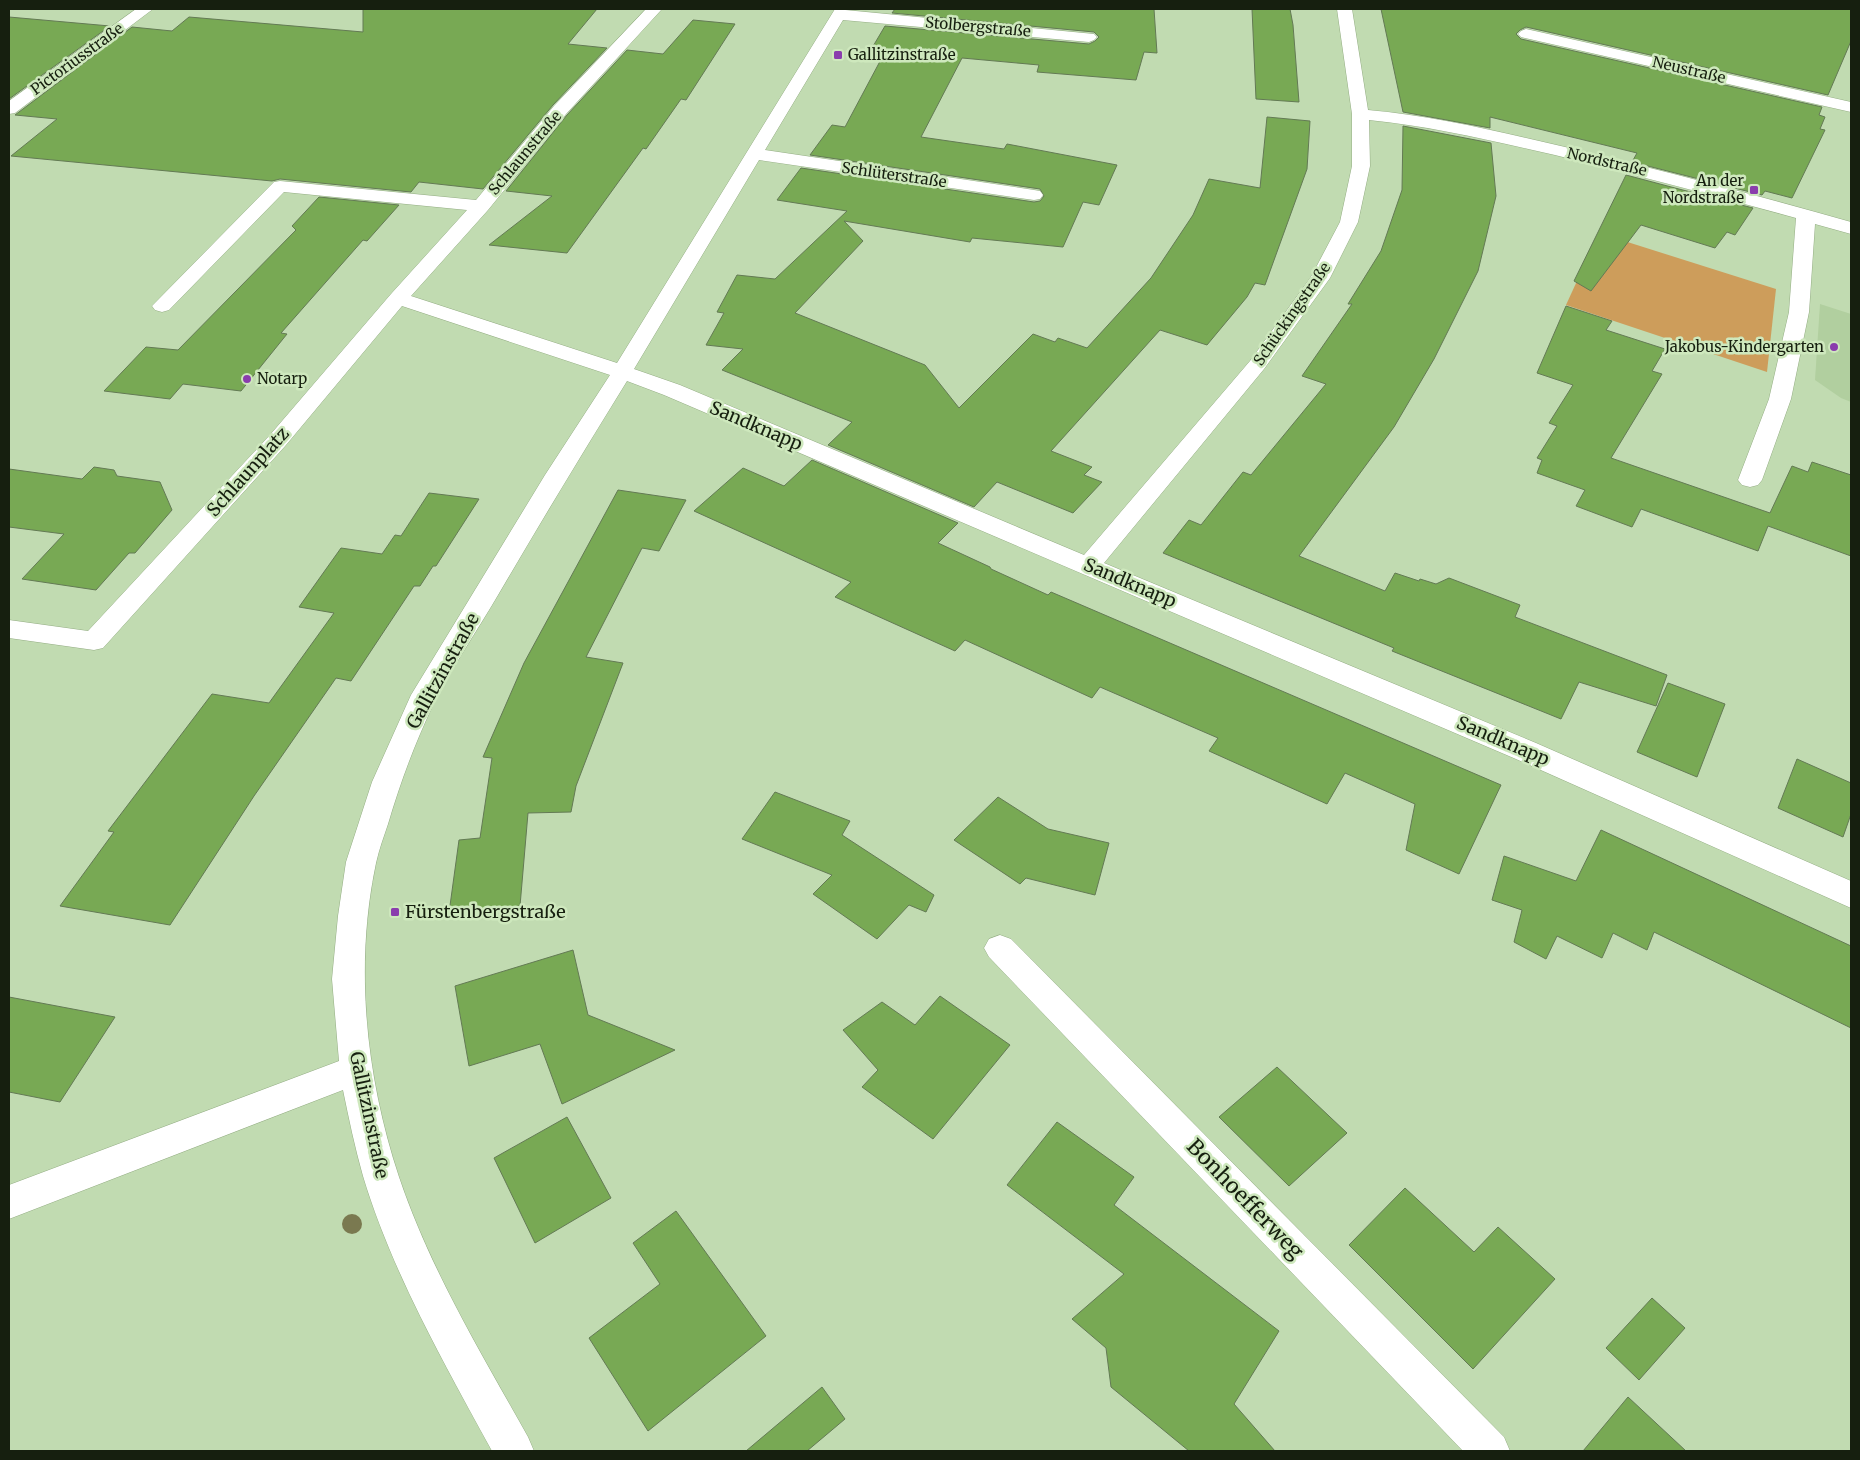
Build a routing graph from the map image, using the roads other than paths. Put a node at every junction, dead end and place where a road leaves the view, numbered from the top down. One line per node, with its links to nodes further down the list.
1 (145, 9): 8 (street, Pictoriusstraße)
2 (654, 9): 12 (street, Schlaunstraße)
3 (1344, 9): 9 (street, Schückingstraße)
4 (840, 12): 6 (street, Stolbergstraße); 10 (street, Gallitzinstraße)
5 (1526, 34): 7 (street, Neustraße)
6 (1089, 37)
7 (1851, 107)
8 (9, 109)
9 (1360, 114): 13 (street, Nordstraße); 19 (street, Schückingstraße)
10 (754, 154): 11 (street, Schlüterstraße); 17 (street, Gallitzinstraße)
11 (1034, 195)
12 (481, 206): 15 (street, Schlaunstraße); 16 (street)
13 (1806, 215): 14 (street, Nordstraße); 18 (street)
14 (1851, 228)
15 (398, 298): 17 (street, Sandknapp); 20 (street, Schlaunplatz)
16 (162, 306)
17 (622, 372): 19 (street, Sandknapp); 23 (street, Gallitzinstraße)
18 (1750, 480)
19 (1088, 566): 21 (street, Sandknapp)
20 (9, 629)
21 (1851, 895)
22 (1000, 948): 26 (street, Bonhoefferweg)
23 (356, 1070): 24 (street); 25 (street, Gallitzinstraße)
24 (9, 1202)
25 (514, 1451)
26 (1490, 1451)

